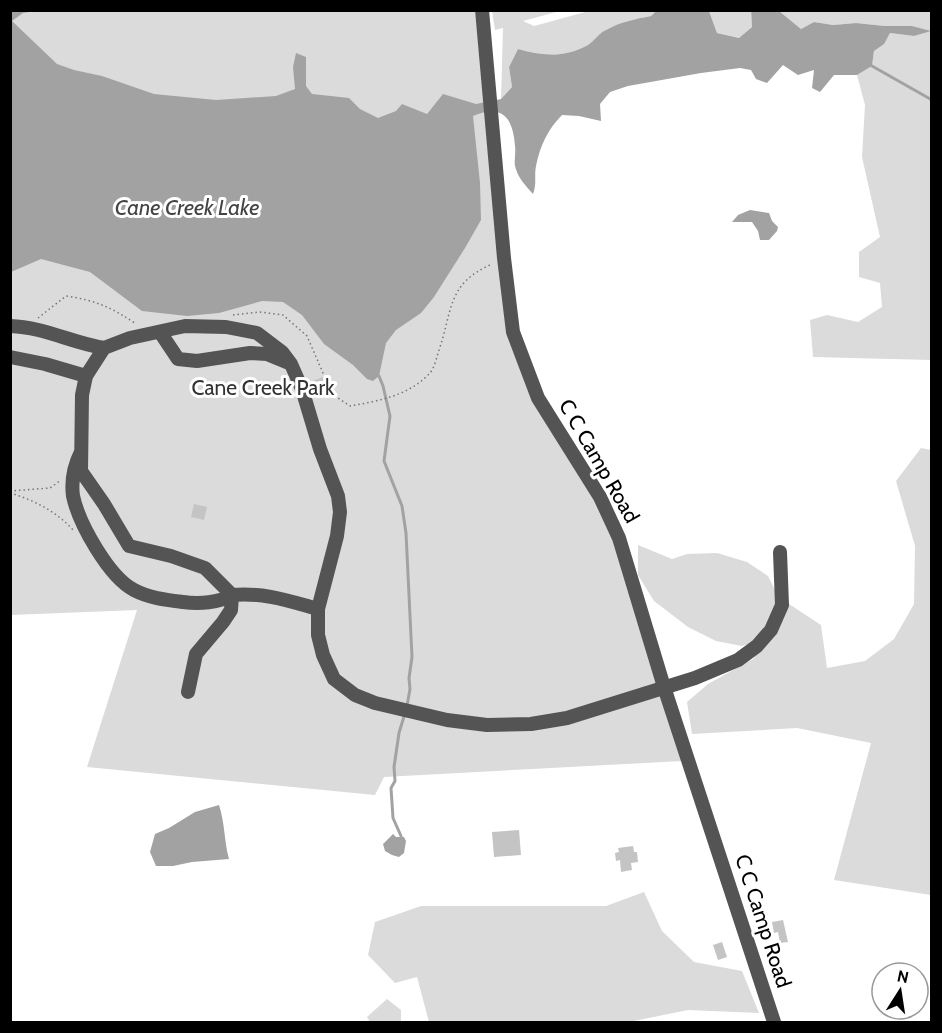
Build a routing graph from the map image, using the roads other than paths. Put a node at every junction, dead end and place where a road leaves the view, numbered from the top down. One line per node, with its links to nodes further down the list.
1 (482, 10): 12 (street, C C Camp Road)
2 (10, 326): 4 (street)
3 (160, 332): 4 (street); 6 (street); 6 (street)
4 (104, 348): 7 (street)
5 (10, 357): 7 (street)
6 (291, 364): 11 (street)
7 (86, 376): 8 (street)
8 (81, 452): 10 (street); 10 (street)
9 (780, 552): 12 (street)
10 (232, 594): 11 (street); 13 (street)
11 (318, 609): 12 (street)
12 (664, 687): 14 (street, C C Camp Road)
13 (188, 692)
14 (774, 1023)

